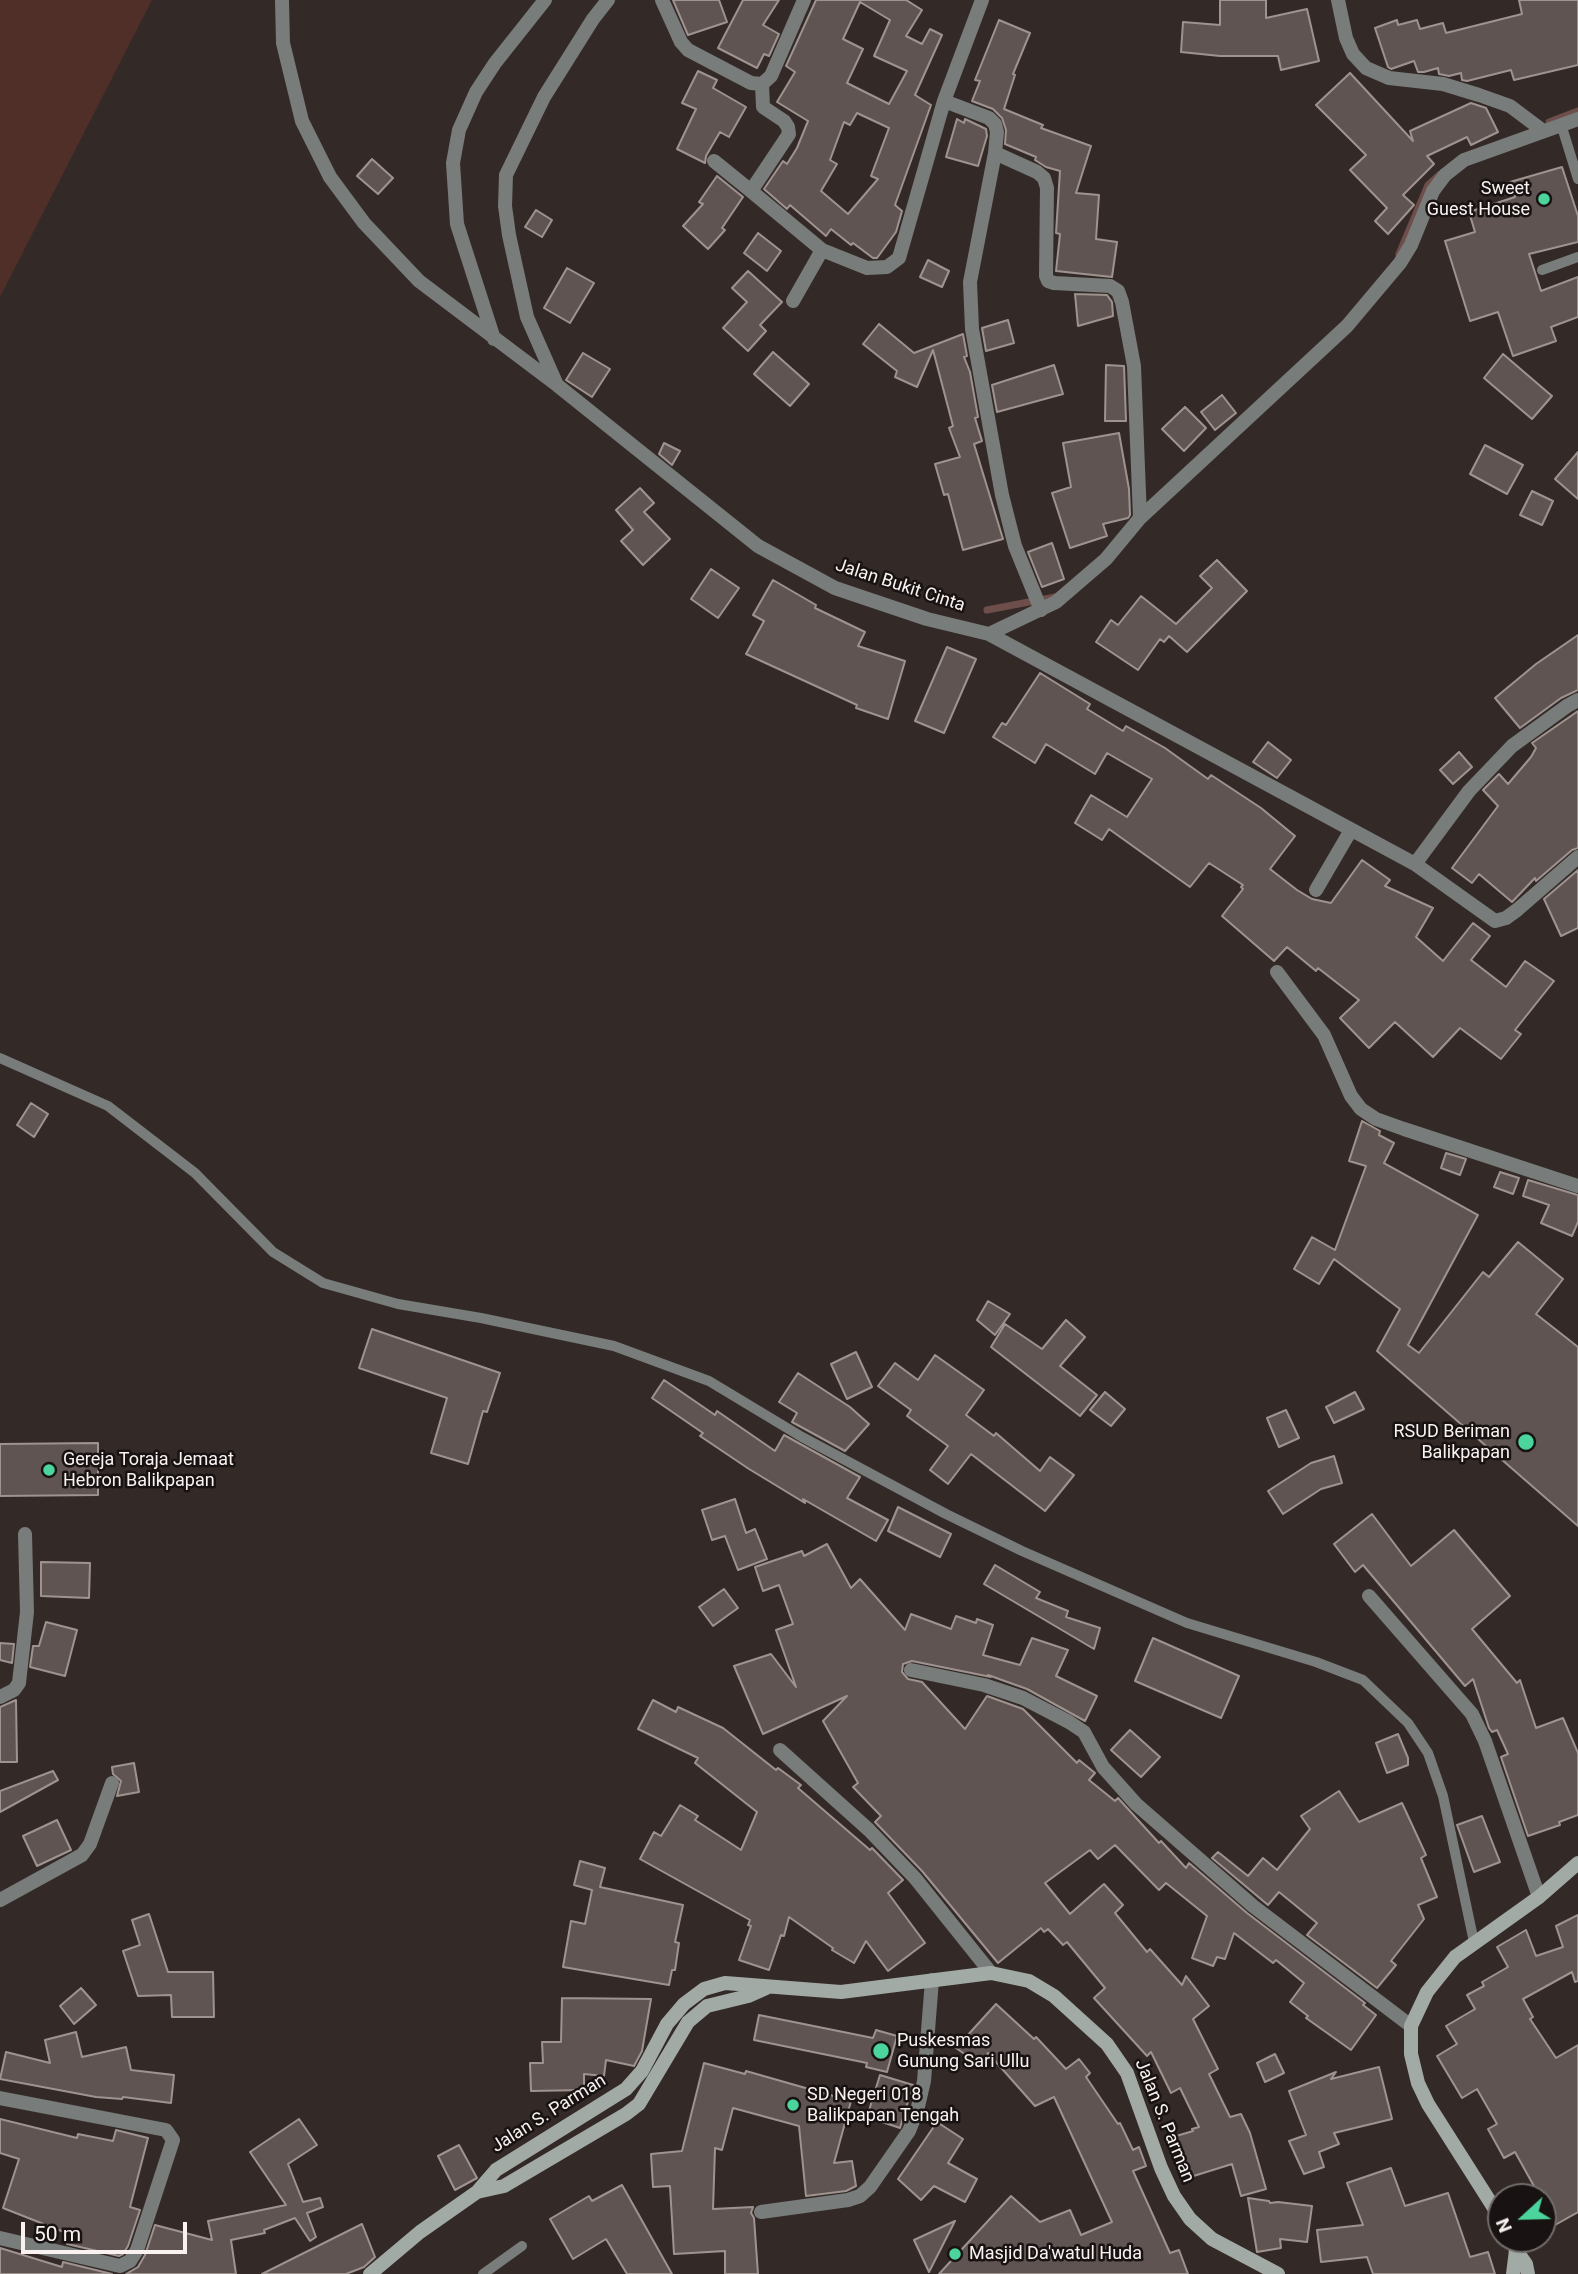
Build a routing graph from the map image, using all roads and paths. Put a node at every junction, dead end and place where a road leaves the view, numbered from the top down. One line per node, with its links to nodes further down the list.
1 (282, 0): 21 (street, Jalan Bukit Cinta)
2 (545, 0): 21 (street)
3 (608, 0): 22 (street)
4 (662, 0): 8 (street)
5 (804, 0): 8 (street)
6 (982, 0): 9 (street)
7 (1338, 0): 12 (street)
8 (762, 83): 16 (street)
9 (944, 101): 13 (street); 17 (street)
10 (1578, 119): 11 (street)
11 (1561, 124): 12 (street); 15 (lane)
12 (1542, 130): 23 (street)
13 (995, 153): 23 (street); 24 (street)
14 (713, 161): 16 (street)
15 (1578, 179)
16 (751, 191): 17 (street)
17 (822, 250): 20 (street)
18 (1578, 257): 19 (lane)
19 (1542, 270)
20 (793, 300)
21 (495, 340): 22 (street, Jalan Bukit Cinta)
22 (557, 385): 25 (street, Jalan Bukit Cinta)
23 (1140, 518): 24 (street)
24 (1041, 610): 25 (street)
25 (989, 634): 27 (street, Jalan Bukit Cinta)
26 (1578, 700): 29 (street)
27 (1351, 830): 29 (street, Jalan Bukit Cinta); 30 (street)
28 (1578, 857): 29 (street, Jalan Bukit Cinta)
29 (1415, 864)
30 (1315, 890)
31 (1277, 972): 33 (street)
32 (0, 1058): 43 (lane)
33 (1578, 1186)
34 (25, 1534): 37 (street)
35 (1369, 1596): 41 (street)
36 (911, 1670): 47 (street)
37 (0, 1697)
38 (780, 1750): 44 (street)
39 (112, 1783): 42 (street)
40 (1578, 1863): 41 (main road)
41 (1539, 1897): 43 (main road)
42 (0, 1900)
43 (1474, 1942): 47 (main road)
44 (991, 1973): 45 (main road, Jalan S. Parman); 58 (main road, Jalan S. Parman)
45 (932, 1980): 46 (main road, Jalan S. Parman); 51 (street)
46 (767, 1987): 49 (main road, Jalan S. Parman); 49 (main road, Jalan S. Parman)
47 (1411, 2026): 50 (main road)
48 (0, 2098): 52 (street)
49 (477, 2192): 56 (main road, Jalan S. Parman)
50 (1487, 2197)
51 (761, 2212)
52 (0, 2238)
53 (522, 2246): 57 (lane)
54 (1514, 2253): 59 (main road)
55 (1519, 2253): 60 (main road)
56 (372, 2273)
57 (483, 2274)
58 (1278, 2274)
59 (1513, 2274)
60 (1528, 2274)

